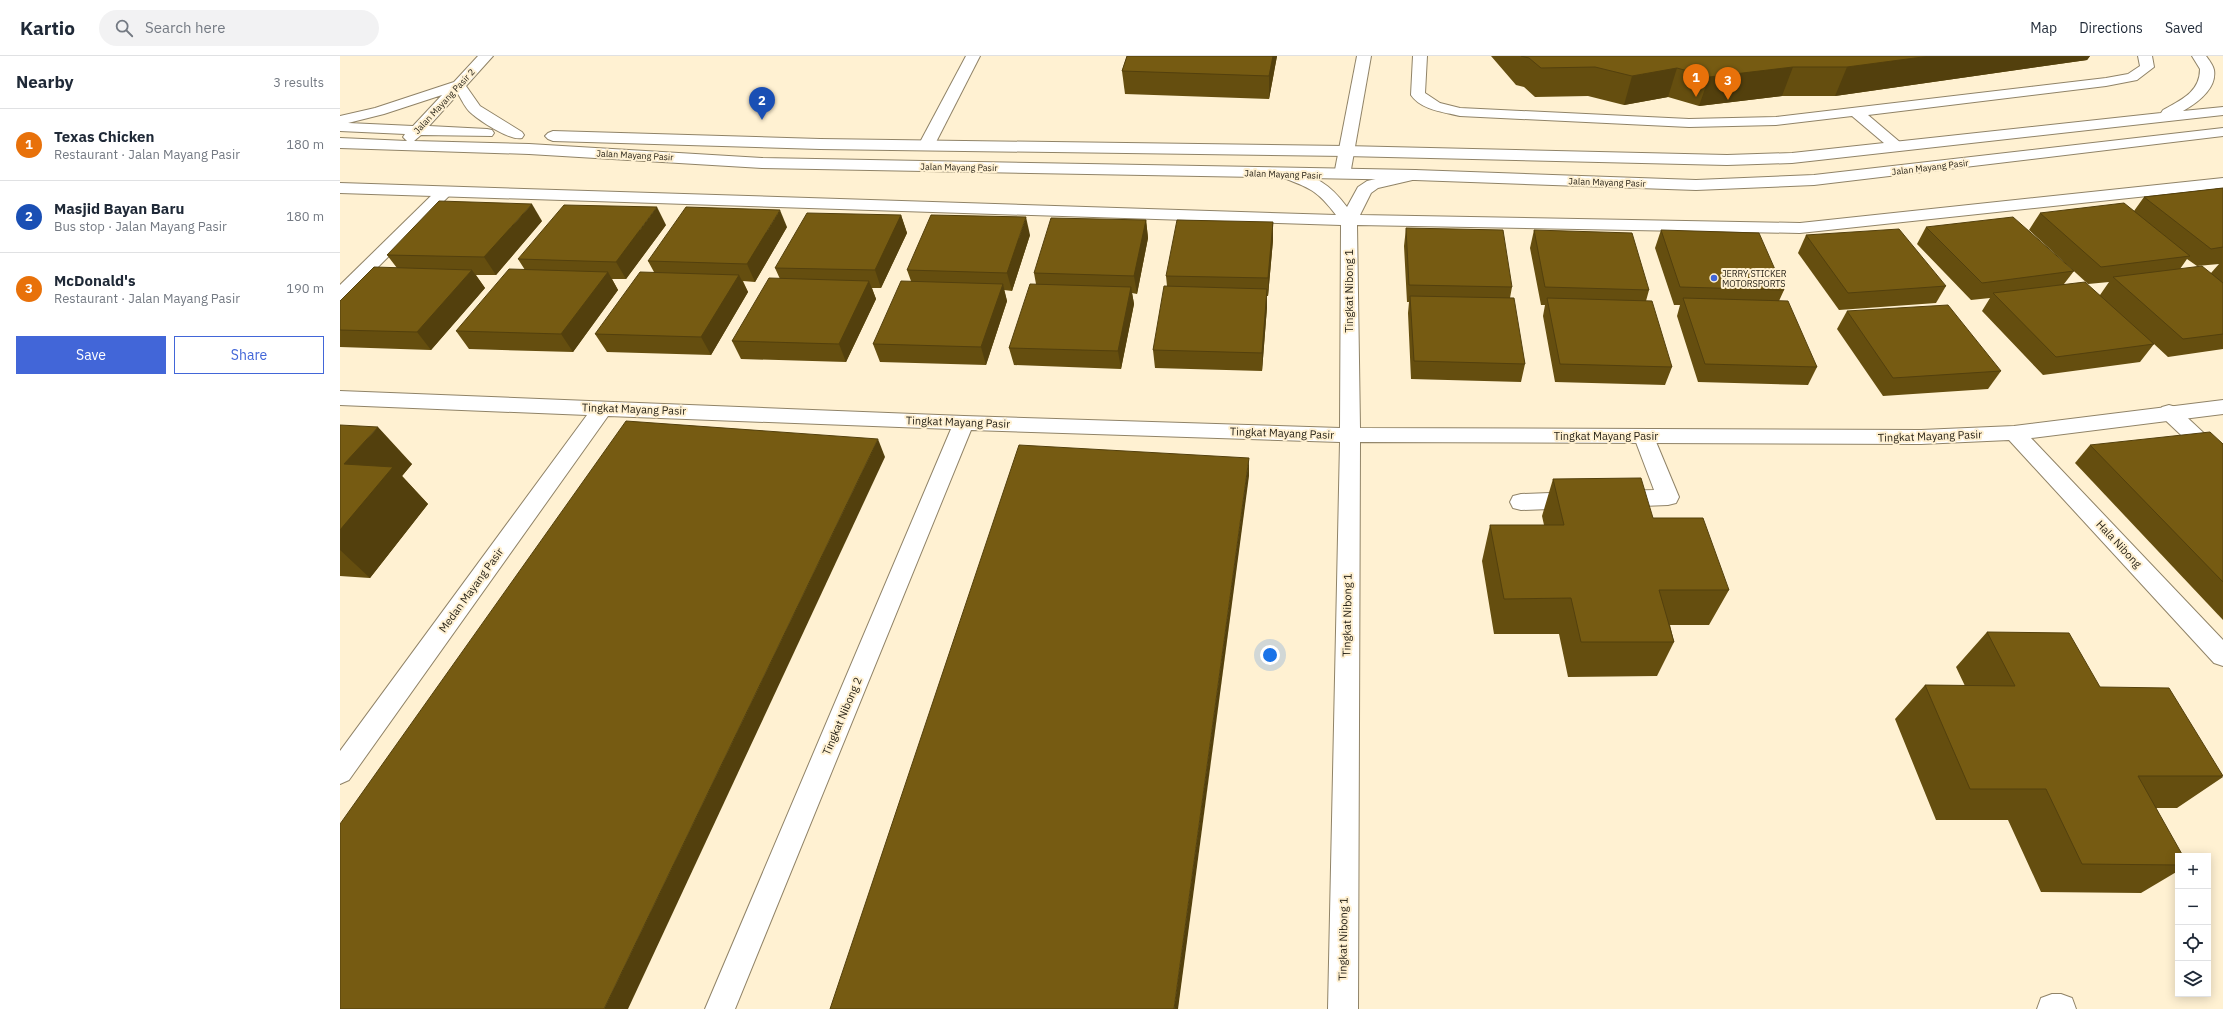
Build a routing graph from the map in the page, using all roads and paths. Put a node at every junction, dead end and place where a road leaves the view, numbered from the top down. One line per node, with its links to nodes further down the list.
1 (486, 56): 7 (street, Jalan Mayang Pasir 2)
2 (973, 56): 20 (street)
3 (1364, 56): 22 (street)
4 (1420, 56): 9 (street)
5 (2144, 56): 9 (street)
6 (2199, 56): 10 (street)
7 (459, 85): 11 (street); 13 (street, Jalan Mayang Pasir 2); 15 (street)
8 (2223, 111): 10 (street, Jalan Mayang Pasir)
9 (1857, 113): 21 (street)
10 (2158, 118): 21 (street, Jalan Mayang Pasir)
11 (340, 120)
12 (340, 127): 13 (street, Jalan Mayang Pasir)
13 (417, 130): 15 (street, Jalan Mayang Pasir); 19 (street, Jalan Mayang Pasir 2)
14 (2223, 132): 16 (street, Jalan Mayang Pasir)
15 (517, 135): 20 (street, Jalan Mayang Pasir)
16 (2185, 136): 17 (street); 25 (street, Jalan Mayang Pasir)
17 (2223, 138)
18 (340, 143): 19 (street, Jalan Mayang Pasir)
19 (402, 146): 23 (street, Jalan Mayang Pasir)
20 (926, 146): 22 (street, Jalan Mayang Pasir)
21 (1896, 146): 22 (street, Jalan Mayang Pasir)
22 (1345, 151): 24 (street)
23 (1287, 174): 24 (street, Jalan Mayang Pasir); 29 (street)
24 (1342, 175): 25 (street, Jalan Mayang Pasir)
25 (1415, 175): 29 (street)
26 (2223, 183): 29 (street)
27 (340, 188): 28 (street)
28 (444, 192): 29 (street); 30 (street)
29 (1349, 220): 37 (street, Tingkat Nibong 1)
30 (340, 295)
31 (340, 398): 33 (street, Tingkat Mayang Pasir)
32 (2223, 407): 34 (street, Tingkat Mayang Pasir)
33 (603, 408): 35 (street, Tingkat Mayang Pasir); 42 (street, Medan Mayang Pasir)
34 (2169, 412): 36 (street, Tingkat Mayang Pasir); 39 (street)
35 (964, 422): 37 (street, Tingkat Mayang Pasir); 43 (street, Tingkat Nibong 2)
36 (2014, 433): 38 (street, Tingkat Mayang Pasir); 41 (street, Hala Nibong)
37 (1350, 435): 38 (street, Tingkat Mayang Pasir); 44 (street, Tingkat Nibong 1)
38 (1644, 436): 40 (street)
39 (2223, 462)
40 (1521, 502)
41 (2223, 656)
42 (340, 772)
43 (720, 1009)
44 (1343, 1009)
45 (2052, 1009): 46 (street)
46 (2061, 1009)

